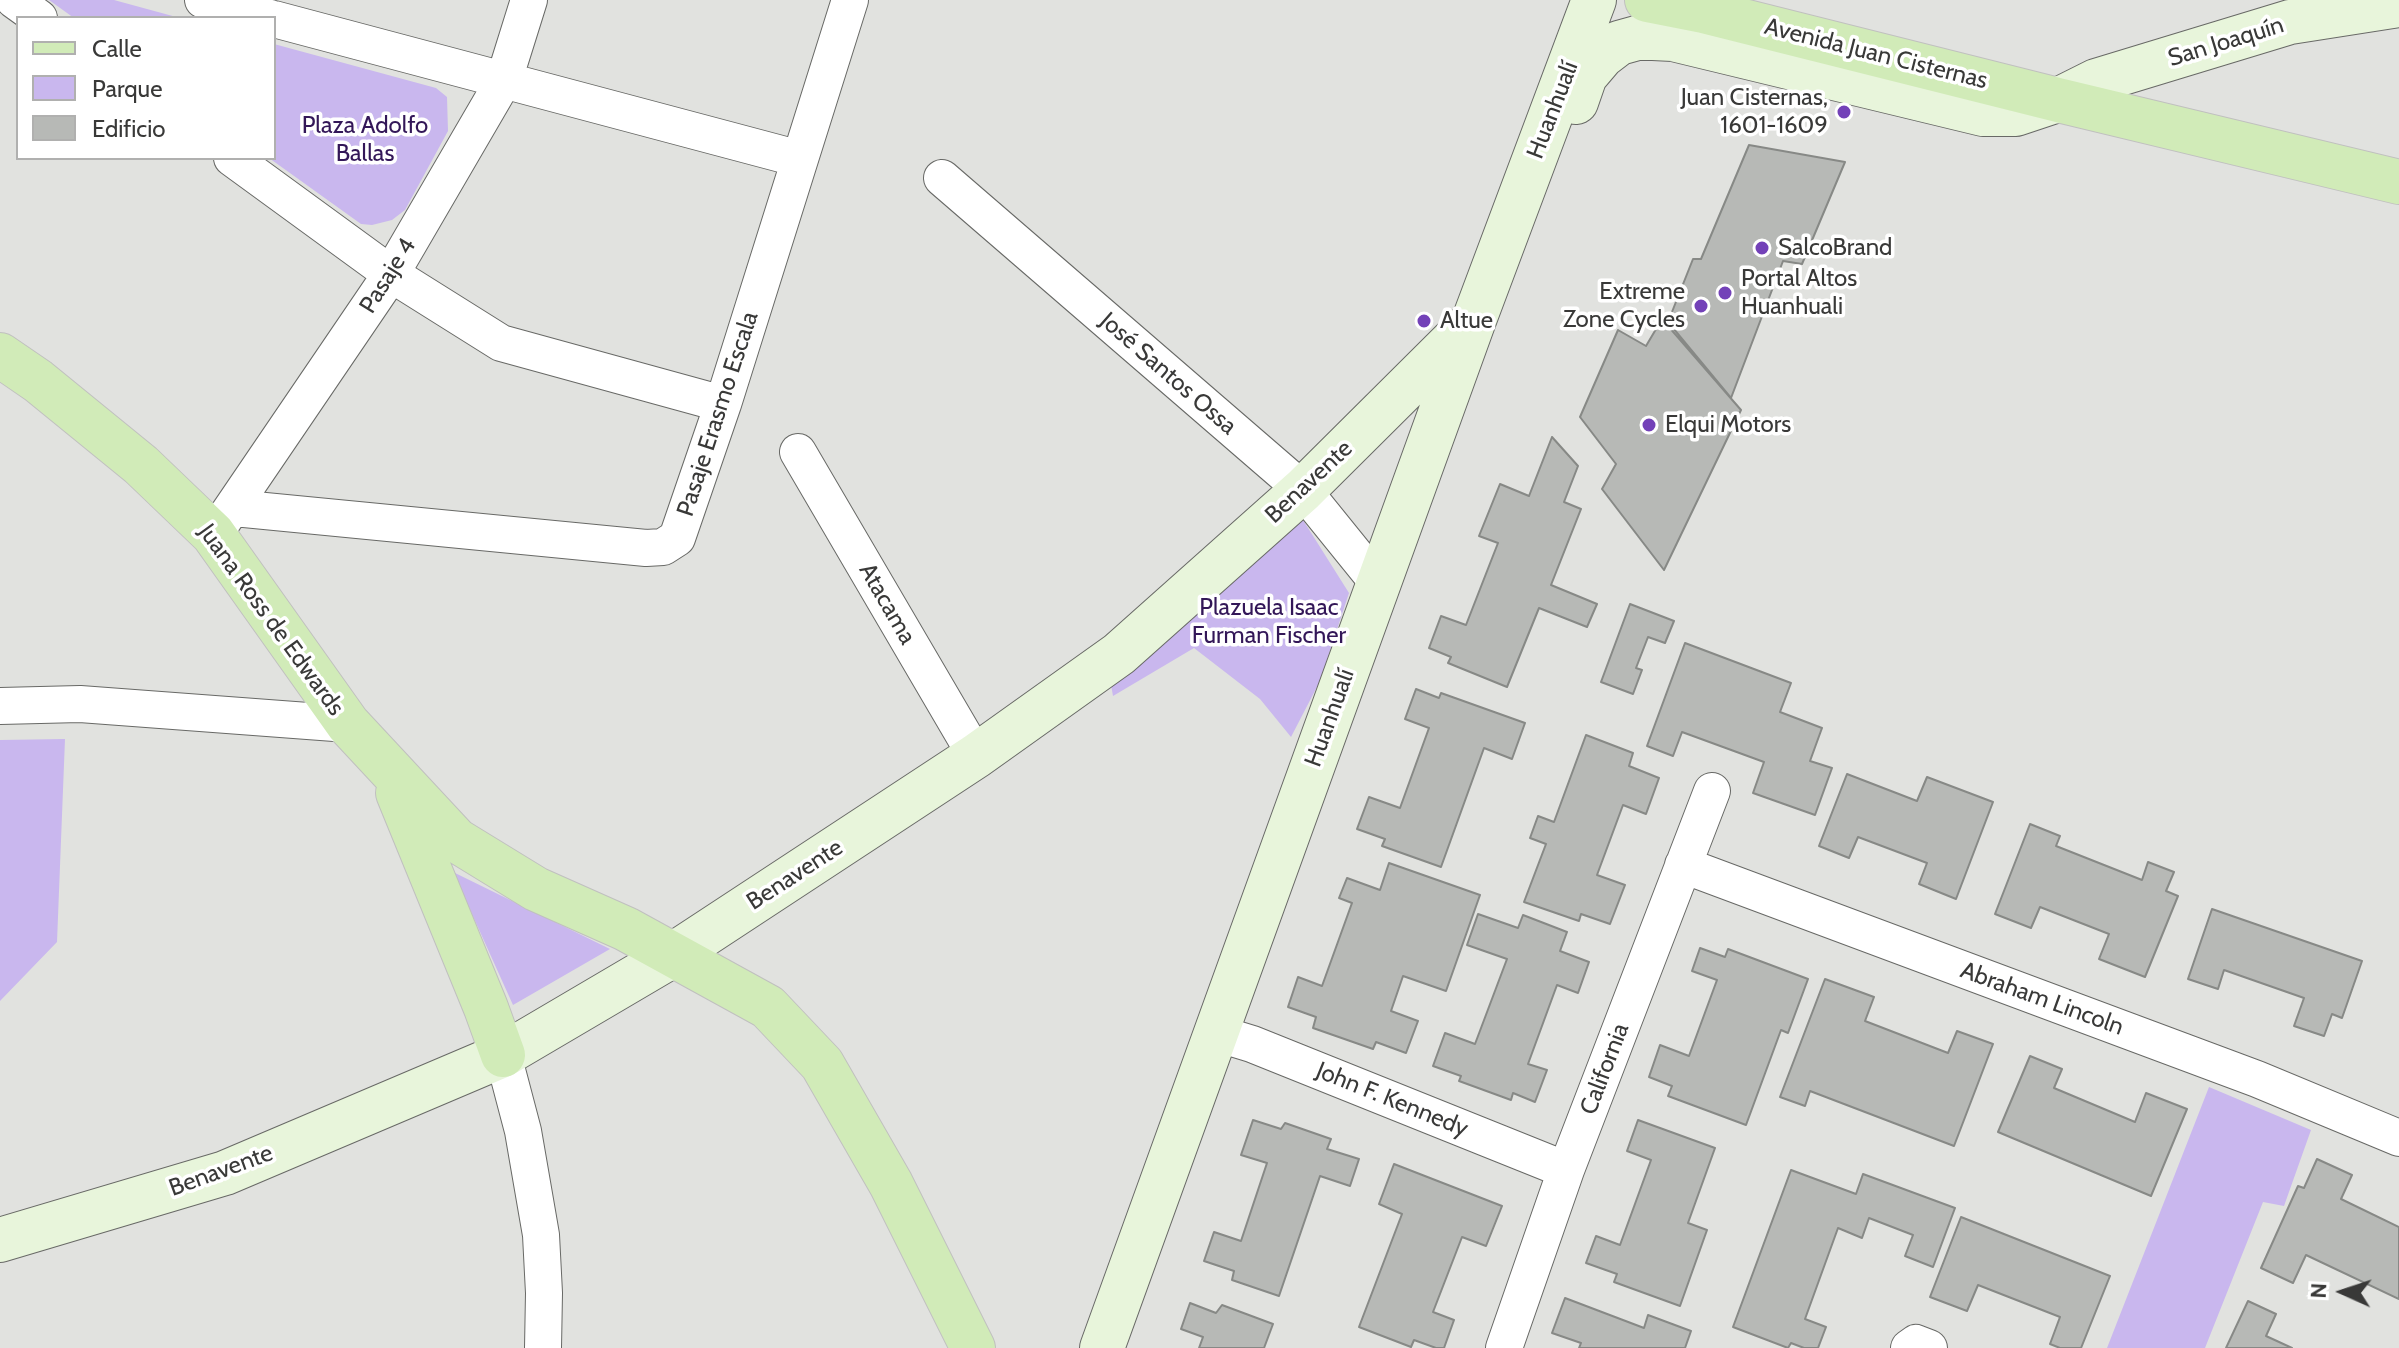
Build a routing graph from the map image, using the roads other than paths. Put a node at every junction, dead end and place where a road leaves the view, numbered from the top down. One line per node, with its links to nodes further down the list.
1 (14, 0): 7 (street)
2 (203, 0): 8 (street)
3 (529, 0): 11 (street, Pasaje 4)
4 (850, 0): 13 (street, Pasaje Erasmo Escala)
5 (1594, 0): 18 (main road, Huanhualí)
6 (2399, 5): 12 (main road, San Joaquín)
7 (36, 16)
8 (264, 16)
9 (276, 19): 11 (street)
10 (1650, 19): 12 (main road, Avenida Juan Cisternas); 18 (main road)
11 (504, 80): 13 (street); 17 (street, Pasaje 4)
12 (2058, 100): 16 (main road, Avenida Juan Cisternas)
13 (800, 159): 21 (street, Pasaje Erasmo Escala)
14 (235, 160): 17 (street)
15 (942, 178): 23 (street, José Santos Ossa)
16 (2399, 182)
17 (391, 274): 21 (street); 24 (street, Pasaje 4)
18 (1491, 275): 19 (main road, Huanhualí)
19 (1474, 320): 23 (main road, Benavente); 25 (main road, Huanhualí)
20 (0, 355): 24 (main road, Juana Ross de Edwards)
21 (723, 404): 24 (street, Pasaje Erasmo Escala)
22 (798, 452): 28 (street, Atacama)
23 (1303, 490): 25 (street, José Santos Ossa); 28 (main road, Benavente)
24 (223, 521): 27 (main road, Juana Ross de Edwards)
25 (1379, 584): 33 (main road, Huanhualí)
26 (0, 706): 27 (street)
27 (348, 724): 29 (main road, Juana Ross de Edwards)
28 (976, 756): 32 (main road, Benavente)
29 (388, 769): 32 (main road, Juana Ross de Edwards); 34 (main road)
30 (1712, 791): 31 (street, California)
31 (1683, 865): 35 (street, Abraham Lincoln); 36 (street, California)
32 (673, 955): 34 (main road, Benavente); 39 (main road, Juana Ross de Edwards)
33 (1216, 1033): 36 (street, John F. Kennedy); 40 (main road, Huanhualí)
34 (503, 1055): 37 (main road, Benavente); 38 (street)
35 (2399, 1138)
36 (1566, 1170): 41 (street, California)
37 (0, 1240)
38 (543, 1348)
39 (973, 1348)
40 (1102, 1348)
41 (1504, 1348)
42 (1909, 1348): 43 (street)
43 (1929, 1348)

